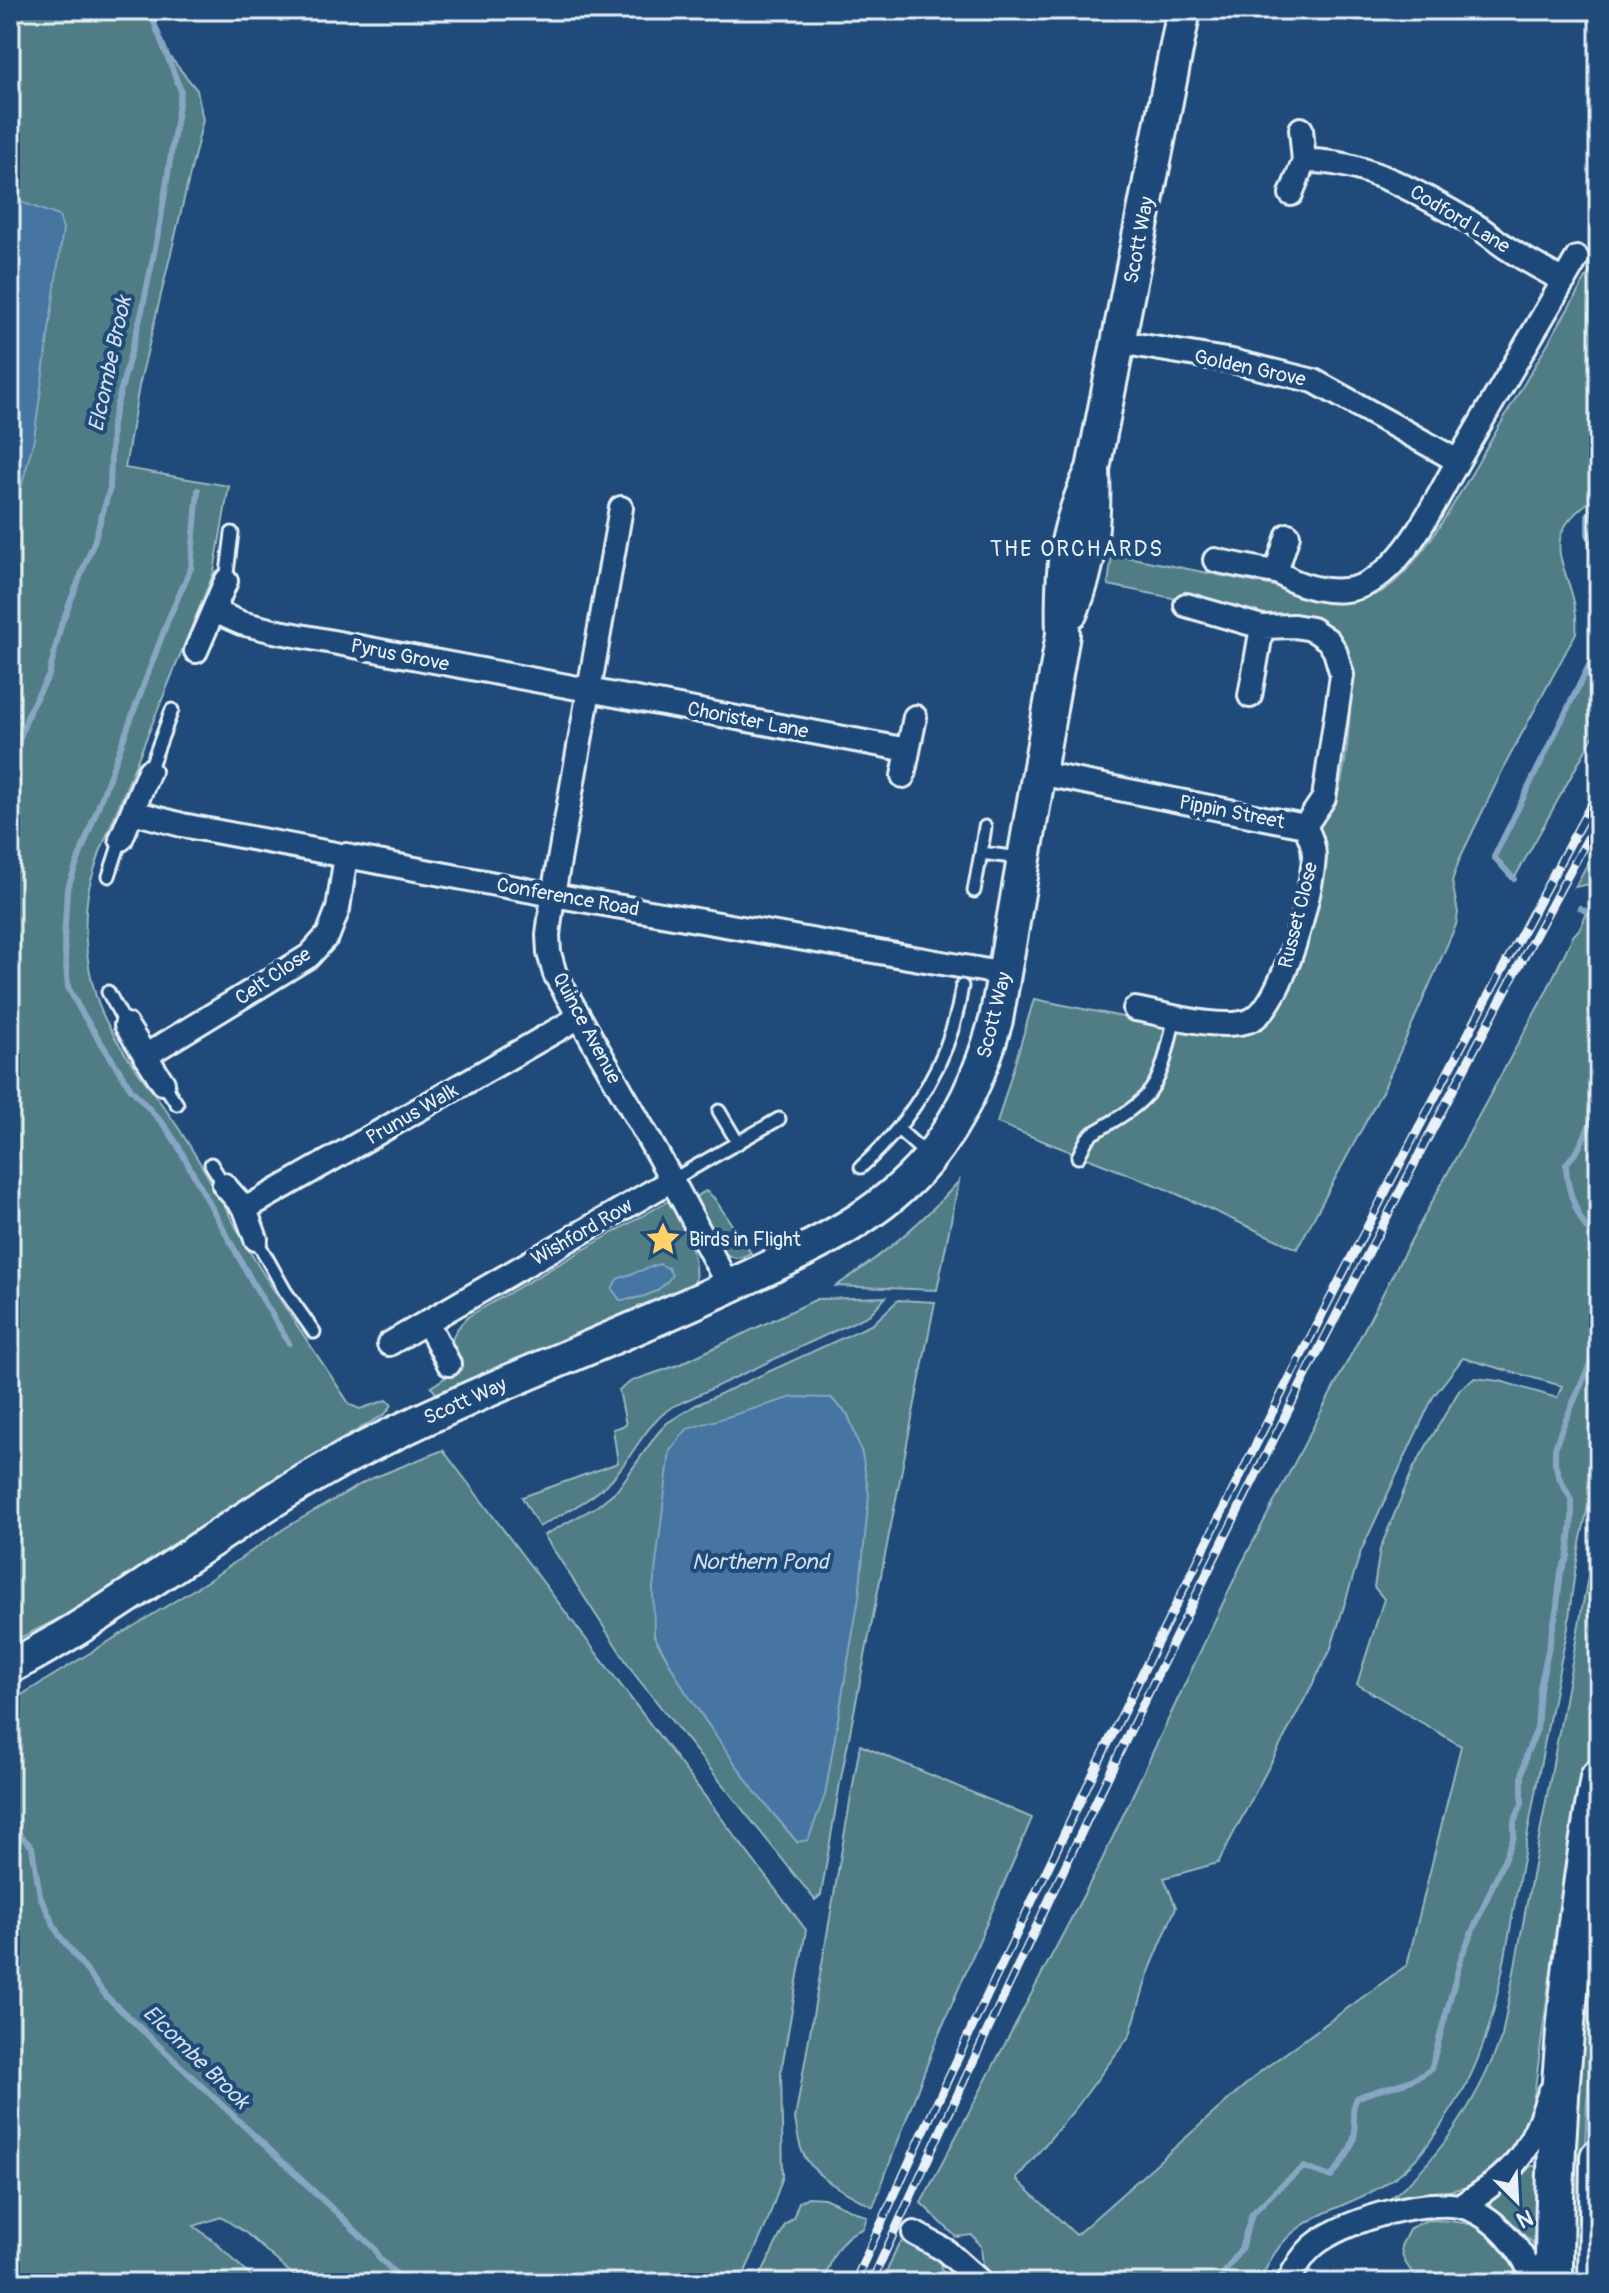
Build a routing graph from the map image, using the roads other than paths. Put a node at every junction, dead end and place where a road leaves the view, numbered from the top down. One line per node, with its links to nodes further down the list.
1 (1184, 10): 7 (street, Scott Way)
2 (1301, 129): 3 (street)
3 (1304, 161): 4 (street); 6 (street, Codford Lane)
4 (1291, 194)
5 (1577, 258): 6 (street)
6 (1564, 281): 8 (street)
7 (1119, 342): 8 (street, Golden Grove); 25 (street, Scott Way)
8 (1458, 461): 13 (street)
9 (621, 508): 19 (street, Quince Avenue)
10 (232, 533): 14 (lane)
11 (1288, 535): 13 (street)
12 (1215, 560): 13 (street)
13 (1276, 572)
14 (226, 581): 16 (street)
15 (1186, 605): 17 (street, Pippin Street)
16 (214, 611): 18 (street); 19 (street, Pyrus Grove)
17 (1262, 627): 20 (street); 28 (street, Pippin Street)
18 (196, 651)
19 (588, 690): 23 (street, Chorister Lane); 36 (street, Quince Avenue)
20 (1250, 696)
21 (172, 710): 24 (lane)
22 (915, 717): 23 (street)
23 (908, 750): 26 (street)
24 (149, 771): 27 (street)
25 (1039, 773): 28 (street, Pippin Street); 33 (street, Scott Way)
26 (903, 776)
27 (133, 812): 30 (street); 32 (street, Conference Road)
28 (1305, 826): 41 (street, Russet Close)
29 (985, 827): 31 (lane)
30 (121, 839): 34 (lane)
31 (981, 853): 33 (lane); 35 (lane)
32 (346, 855): 36 (street, Conference Road); 44 (street, Celt Close)
33 (1024, 859): 37 (street, Scott Way)
34 (109, 876)
35 (974, 891)
36 (553, 895): 37 (street, Conference Road); 42 (street, Quince Avenue)
37 (1005, 974): 52 (street, Scott Way)
38 (962, 986): 49 (lane, Scott Way)
39 (108, 992): 43 (lane)
40 (1135, 1009): 41 (street, Russet Close)
41 (1175, 1016): 51 (lane)
42 (578, 1018): 55 (street, Quince Avenue); 57 (street, Prunus Walk)
43 (126, 1025): 44 (street)
44 (145, 1056): 45 (street)
45 (163, 1083): 46 (lane)
46 (177, 1104)
47 (719, 1111): 50 (lane)
48 (779, 1119): 50 (lane, Wishford Row)
49 (898, 1129): 52 (lane); 54 (lane, Scott Way)
50 (738, 1143): 55 (lane, Wishford Row)
51 (1078, 1157)
52 (929, 1158): 59 (street, Scott Way)
53 (211, 1164): 56 (lane)
54 (861, 1167)
55 (672, 1180): 59 (street, Quince Avenue); 60 (street, Wishford Row)
56 (224, 1185): 57 (street)
57 (245, 1209): 58 (street)
58 (256, 1239): 61 (lane)
59 (729, 1287): 64 (street, Scott Way)
60 (427, 1322): 62 (street, Wishford Row); 63 (street)
61 (314, 1332)
62 (389, 1344)
63 (449, 1364)
64 (10, 1667)
65 (1599, 1778): 66 (main road)
66 (1565, 2044): 68 (street); 73 (main road)
67 (1599, 2157): 74 (main road)
68 (1460, 2206): 71 (street); 72 (street)
69 (914, 2233): 70 (street)
70 (982, 2283)
71 (1288, 2283)
72 (1534, 2283)
73 (1554, 2283)
74 (1597, 2283)

